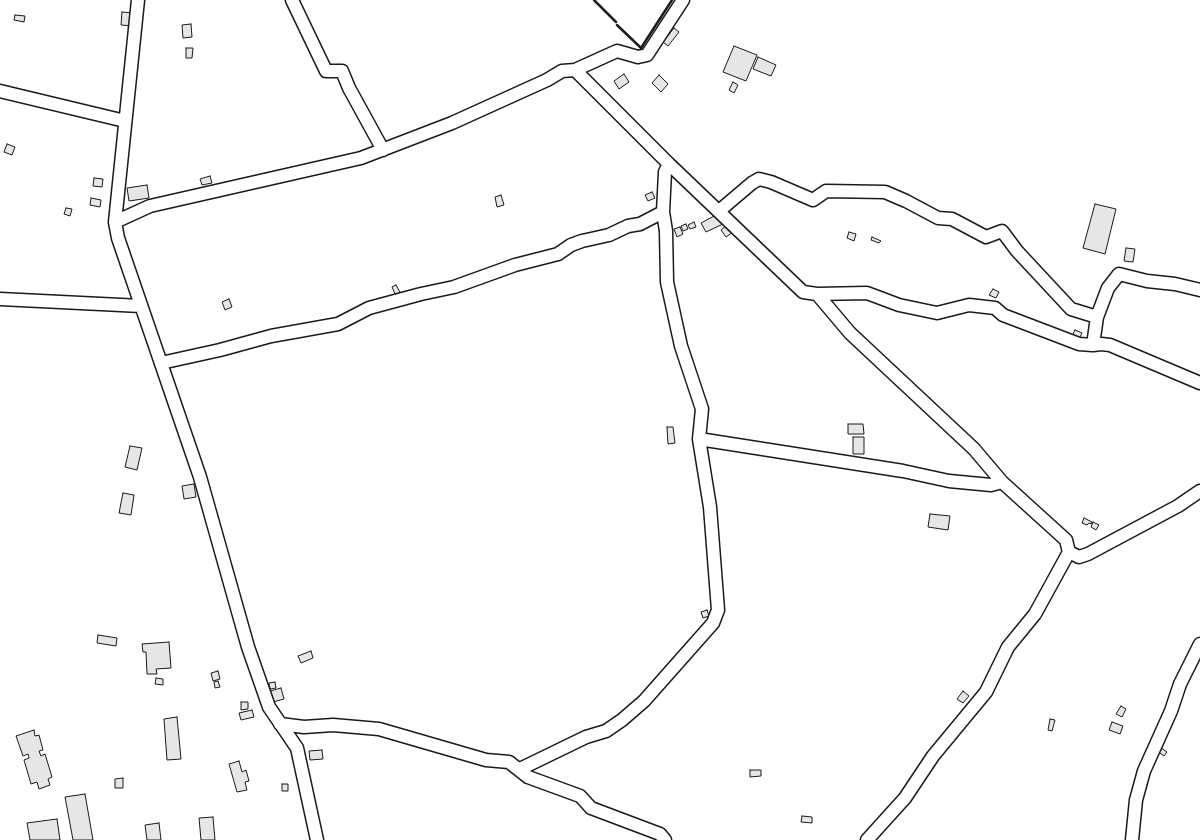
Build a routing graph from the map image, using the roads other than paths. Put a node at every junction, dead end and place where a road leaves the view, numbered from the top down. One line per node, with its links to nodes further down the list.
1 (138, 0): 6 (street)
2 (292, 0): 7 (street)
3 (683, 0): 4 (street)
4 (574, 70): 7 (street); 8 (street)
5 (0, 91): 6 (street)
6 (125, 121): 11 (street)
7 (383, 150): 11 (street)
8 (669, 164): 9 (street); 10 (street)
9 (663, 212): 18 (street); 20 (street)
10 (719, 212): 13 (street); 16 (street)
11 (115, 222): 15 (street)
12 (1200, 290): 16 (street)
13 (817, 294): 17 (street); 21 (street)
14 (0, 299): 15 (street)
15 (141, 306): 18 (street)
16 (1097, 317): 17 (street)
17 (1093, 345): 19 (street)
18 (161, 363): 25 (street)
19 (1200, 383)
20 (699, 439): 21 (street); 26 (street)
21 (1002, 482): 23 (street)
22 (1200, 491): 23 (street)
23 (1070, 552): 29 (street)
24 (1200, 644): 30 (street)
25 (280, 724): 26 (street); 27 (street)
26 (520, 769): 28 (street)
27 (317, 840)
28 (665, 840)
29 (867, 840)
30 (1132, 840)

